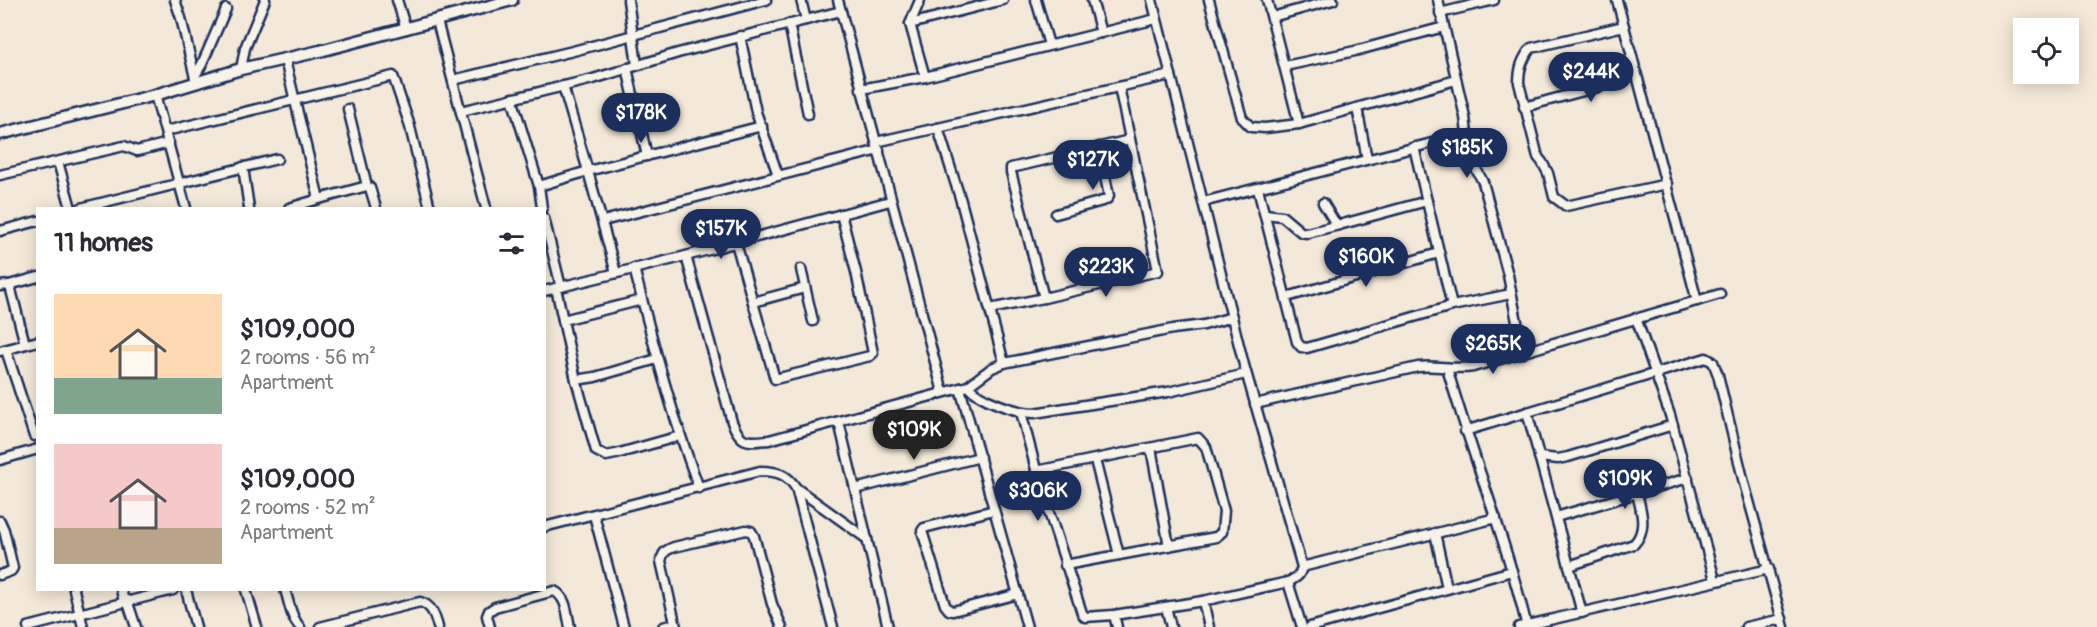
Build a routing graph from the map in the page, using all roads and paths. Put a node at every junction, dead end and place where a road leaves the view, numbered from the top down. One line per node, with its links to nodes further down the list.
1 (175, 0): 45 (street)
2 (265, 0): 42 (street)
3 (397, 0): 32 (street)
4 (512, 0): 27 (street)
5 (628, 0): 34 (street)
6 (766, 0): 34 (street)
7 (801, 0): 26 (street)
8 (838, 0): 22 (street)
9 (920, 0): 29 (street)
10 (1003, 0): 29 (street)
11 (1036, 0): 36 (street)
12 (1092, 0): 33 (street)
13 (1152, 0): 25 (street)
14 (1209, 0): 59 (street)
15 (1267, 0): 24 (street)
16 (1333, 0): 24 (street)
17 (1438, 0): 23 (street)
18 (1494, 0): 20 (street)
19 (1617, 0): 30 (street)
20 (1468, 3): 23 (street)
21 (226, 9): 45 (street)
22 (841, 11): 26 (street); 50 (street)
23 (1440, 13): 31 (street)
24 (1272, 17): 40 (street)
25 (1156, 19): 33 (street); 43 (street)
26 (806, 20): 28 (street)
27 (437, 21): 32 (street); 46 (street)
28 (789, 24): 35 (street); 58 (street)
29 (910, 24): 44 (street)
30 (1624, 26): 37 (street); 54 (street)
31 (1443, 27): 40 (street); 47 (street)
32 (406, 29): 38 (street)
33 (1101, 33): 36 (street)
34 (634, 35): 39 (street); 46 (street)
35 (740, 36): 39 (street); 60 (street)
36 (1049, 45): 44 (street)
37 (1632, 56): 54 (street); 79 (street)
38 (285, 60): 42 (street); 53 (street)
39 (637, 65): 41 (street)
40 (1285, 66): 59 (street)
41 (627, 68): 48 (street); 70 (street)
42 (241, 69): 45 (street)
43 (1171, 75): 49 (street); 86 (street)
44 (925, 77): 50 (street)
45 (196, 79): 51 (street)
46 (453, 80): 57 (street)
47 (1456, 80): 55 (street); 64 (street)
48 (563, 86): 52 (street); 75 (street)
49 (1119, 87): 61 (street); 65 (street)
50 (861, 89): 67 (street)
51 (155, 95): 62 (street); 63 (street)
52 (512, 98): 57 (street); 81 (street)
53 (294, 99): 62 (street); 83 (street); 94 (street)
54 (1524, 107): 79 (street)
55 (1357, 108): 59 (street); 72 (street)
56 (348, 109): 80 (street)
57 (461, 111): 95 (street)
58 (808, 114)
59 (1299, 124)
60 (762, 126): 70 (street); 77 (street)
61 (938, 128): 67 (street); 124 (street)
62 (166, 131): 66 (street)
63 (0, 134)
64 (1467, 134): 69 (street); 116 (street)
65 (1130, 140): 68 (street); 119 (street)
66 (169, 143): 73 (street); 78 (street)
67 (878, 146): 77 (street); 84 (street)
68 (1099, 147): 98 (street); 119 (street)
69 (1414, 147): 72 (street); 85 (street)
70 (647, 156): 75 (street)
71 (277, 159): 74 (street)
72 (1367, 159): 82 (street)
73 (58, 162): 76 (street); 88 (street)
74 (243, 167): 78 (street); 91 (street)
75 (588, 171): 81 (street); 100 (street)
76 (0, 175)
77 (778, 175): 100 (street)
78 (179, 183): 89 (street); 90 (street)
79 (1667, 184): 121 (street)
80 (368, 186): 83 (street); 93 (street)
81 (538, 186): 96 (street)
82 (1258, 189): 86 (street); 99 (street)
83 (319, 199): 92 (street)
84 (890, 201): 97 (street); 140 (street)
85 (1426, 201): 102 (street); 106 (street)
86 (1203, 202): 125 (street)
87 (1323, 203): 102 (street)
88 (71, 207)
89 (85, 207)
90 (186, 207)
91 (249, 207)
92 (292, 207)
93 (376, 207)
94 (430, 207)
95 (486, 207)
96 (542, 207)
97 (841, 214): 105 (street); 122 (street)
98 (1056, 214)
99 (1265, 214): 102 (street); 118 (street)
100 (603, 221): 110 (street)
101 (36, 222): 104 (street)
102 (1340, 225)
103 (546, 228): 113 (street)
104 (0, 231)
105 (736, 243): 107 (street); 122 (street)
106 (1439, 253): 118 (street); 123 (street)
107 (686, 256): 108 (street); 144 (street)
108 (634, 268): 110 (street); 120 (street)
109 (801, 269): 114 (street)
110 (616, 273): 113 (street)
111 (36, 278): 112 (street)
112 (4, 286): 130 (street)
113 (558, 288): 115 (street); 127 (street)
114 (805, 288): 122 (street); 128 (street)
115 (546, 291)
116 (1511, 294): 123 (street); 132 (street)
117 (1720, 294): 121 (street)
118 (1287, 297): 123 (street)
119 (1044, 298): 124 (street)
120 (642, 300): 127 (street); 133 (street)
121 (1697, 301): 126 (street)
122 (753, 302)
123 (1452, 306)
124 (990, 309): 134 (street)
125 (1232, 317): 134 (street); 137 (street)
126 (1636, 318): 132 (street); 136 (street)
127 (563, 320): 138 (street)
128 (813, 321)
129 (36, 341): 130 (street)
130 (25, 344): 131 (street)
131 (3, 350): 147 (street)
132 (1523, 352): 135 (street)
133 (657, 359): 138 (street); 148 (street)
134 (1004, 363): 139 (street)
135 (1447, 368): 141 (street); 146 (street)
136 (1656, 373): 143 (street); 145 (street); 174 (street)
137 (1246, 374): 141 (street); 142 (street)
138 (576, 380): 148 (street)
139 (964, 387): 140 (street); 142 (street); 152 (street)
140 (943, 392): 144 (street)
141 (1255, 405): 173 (street)
142 (1021, 412): 155 (street)
143 (1527, 412): 146 (street); 151 (street)
144 (839, 422): 159 (street)
145 (1673, 425): 151 (street); 156 (street)
146 (1465, 431): 164 (street)
147 (36, 436)
148 (680, 436): 157 (street)
149 (1151, 448): 154 (street); 169 (street); 169 (street)
150 (36, 449): 153 (street)
151 (1539, 457): 163 (street)
152 (980, 458): 159 (street); 161 (street)
153 (0, 460)
154 (1095, 460): 155 (street); 170 (street)
155 (1036, 471): 171 (street)
156 (1688, 478): 160 (street); 177 (street)
157 (699, 488): 158 (street); 162 (street)
158 (796, 488): 168 (street); 210 (street)
159 (855, 489): 168 (street)
160 (1637, 493): 163 (street); 172 (street)
161 (994, 510): 186 (street); 186 (street)
162 (594, 515): 166 (street); 207 (street)
163 (1556, 517): 172 (street)
164 (1497, 518): 167 (street); 175 (street)
165 (0, 520): 176 (street)
166 (546, 527)
167 (1435, 533): 173 (street); 179 (street)
168 (867, 539): 211 (street)
169 (1169, 546): 170 (street)
170 (1119, 555): 171 (street)
171 (1065, 565): 192 (street)
172 (1569, 566): 190 (street)
173 (1302, 567): 178 (street)
174 (1768, 569): 177 (street); 193 (street)
175 (1512, 571): 179 (street); 196 (street)
176 (0, 575)
177 (1714, 580): 190 (street)
178 (1288, 582): 188 (street); 216 (street)
179 (1447, 588): 217 (street)
180 (74, 591): 191 (street)
181 (121, 591): 187 (street)
182 (169, 591): 187 (street)
183 (186, 591): 200 (street)
184 (246, 591): 201 (street)
185 (285, 591): 202 (street)
186 (1018, 594): 212 (street)
187 (126, 601): 191 (street); 199 (street)
188 (1203, 601): 189 (street); 215 (street)
189 (1166, 607): 192 (street); 214 (street)
190 (1582, 613): 196 (street)
191 (79, 614): 197 (street); 198 (street)
192 (1114, 615): 213 (street)
193 (1783, 623): 218 (street)
194 (340, 625): 203 (street); 204 (street)
195 (676, 625): 208 (street); 209 (street)
196 (1524, 626)
197 (28, 627)
198 (83, 627)
199 (136, 627)
200 (196, 627)
201 (256, 627)
202 (300, 627)
203 (320, 627)
204 (438, 627)
205 (490, 627): 206 (street)
206 (570, 627)
207 (624, 627)
208 (663, 627)
209 (782, 627)
210 (833, 627)
211 (888, 627)
212 (1027, 627)
213 (1117, 627)
214 (1171, 627)
215 (1209, 627)
216 (1302, 627)
217 (1310, 627)
218 (1746, 627)

